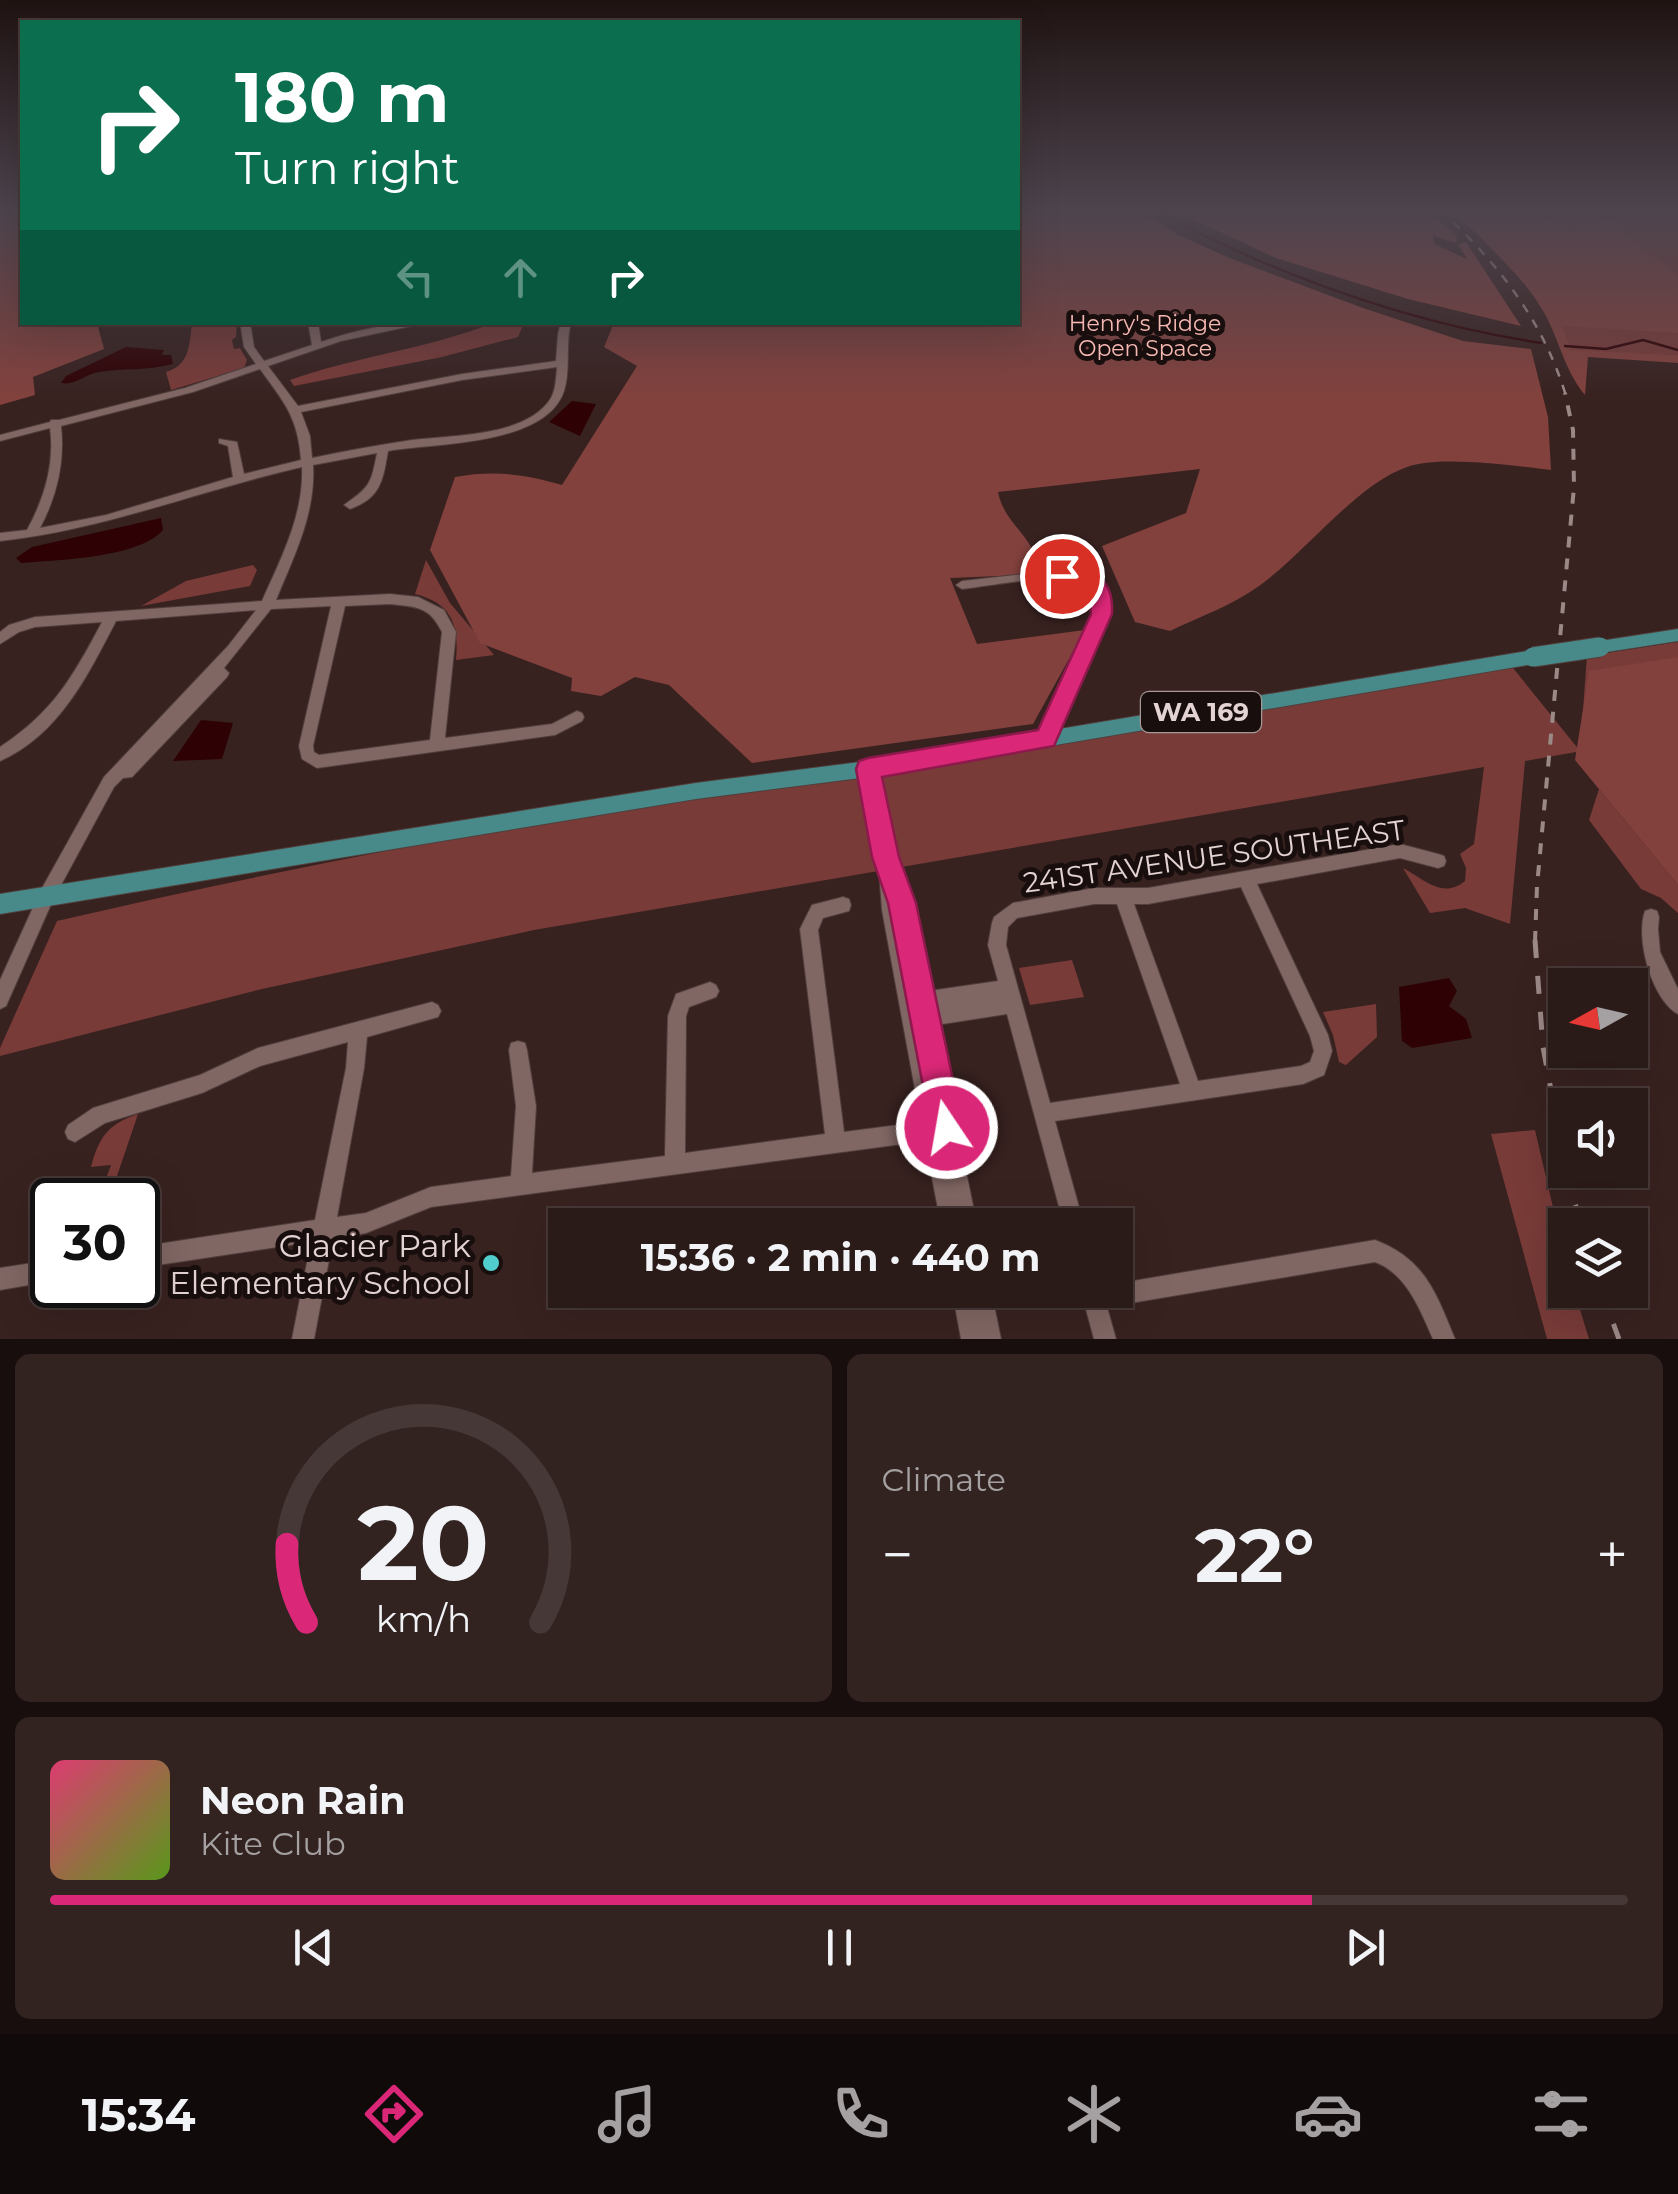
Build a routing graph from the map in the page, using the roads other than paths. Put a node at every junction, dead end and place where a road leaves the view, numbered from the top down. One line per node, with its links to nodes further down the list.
1 (245, 325): 6 (street)
2 (314, 325): 5 (street)
3 (412, 325): 5 (street)
4 (566, 325): 7 (street)
5 (317, 345): 6 (street)
6 (263, 364): 8 (street); 9 (street)
7 (559, 364): 8 (street); 12 (street)
8 (295, 410): 13 (street)
9 (55, 422): 10 (street); 16 (street)
10 (0, 438)
11 (223, 441): 14 (street)
12 (383, 450): 13 (street); 15 (street)
13 (308, 464): 14 (street); 20 (street)
14 (240, 479): 16 (street)
15 (350, 504)
16 (31, 534): 17 (street)
17 (0, 537)
18 (962, 585): 25 (street)
19 (339, 602): 20 (street); 26 (street); 26 (street)
20 (272, 604): 21 (street); 31 (street)
21 (112, 616): 23 (street); 27 (street)
22 (1678, 634): 25 (main road, WA 169, bridge)
23 (0, 639)
24 (577, 717): 26 (street)
25 (1046, 739): 28 (main road, WA 169)
26 (437, 745)
27 (0, 755)
28 (868, 769): 31 (main road, WA 169); 40 (street)
29 (1438, 861): 30 (street, 241ST AVENUE SOUTHEAST)
30 (1245, 877): 32 (street, 241ST AVENUE SOUTHEAST); 44 (street)
31 (47, 894): 33 (main road, WA 169); 38 (street)
32 (1122, 896): 37 (street, 241ST AVENUE SOUTHEAST); 44 (street)
33 (0, 904)
34 (842, 906): 48 (street)
35 (1652, 917): 39 (street)
36 (710, 991): 49 (street)
37 (1012, 996): 40 (street); 45 (street)
38 (0, 1000)
39 (1678, 1004)
40 (916, 1010): 46 (street)
41 (432, 1011): 42 (street)
42 (358, 1032): 47 (street); 54 (street)
43 (518, 1050): 50 (street)
44 (1192, 1090): 45 (street)
45 (1044, 1113): 53 (street)
46 (940, 1129): 48 (street); 51 (street); 52 (street)
47 (74, 1132)
48 (836, 1144): 49 (street)
49 (676, 1166): 50 (street)
50 (521, 1186): 54 (street)
51 (948, 1208)
52 (962, 1208)
53 (1069, 1208)
54 (324, 1231): 55 (street); 62 (street)
55 (160, 1255)
56 (30, 1274): 57 (street)
57 (0, 1279)
58 (1133, 1288): 66 (street)
59 (966, 1308): 63 (street)
60 (984, 1308): 64 (street)
61 (1097, 1308): 65 (street)
62 (303, 1339)
63 (972, 1339)
64 (990, 1339)
65 (1105, 1339)
66 (1444, 1339)

